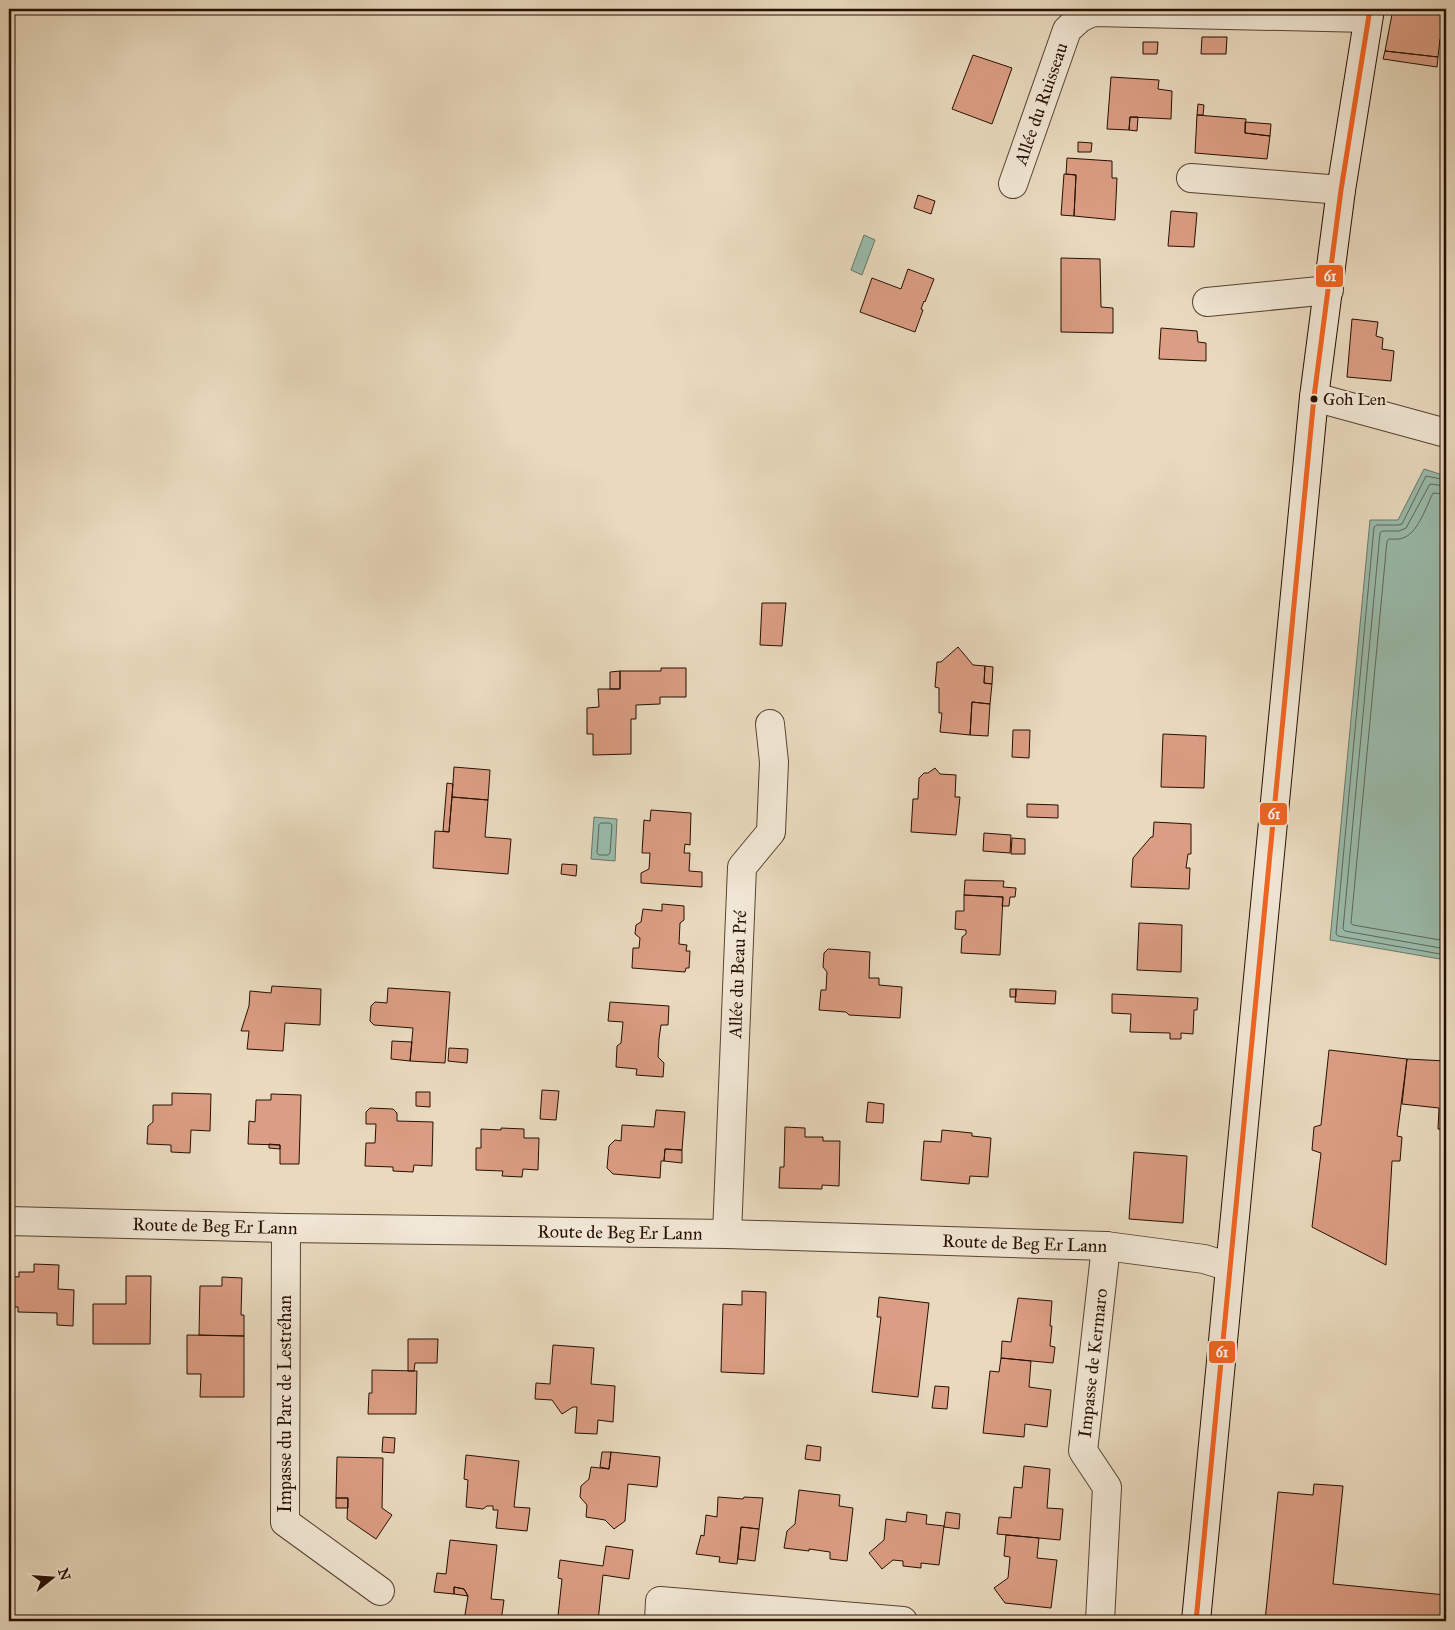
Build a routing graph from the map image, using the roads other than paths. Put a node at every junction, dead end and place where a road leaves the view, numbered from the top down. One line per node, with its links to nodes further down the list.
1 (1369, 13): 3 (street, Allée du Ruisseau); 4 (street)
2 (1191, 178): 4 (street)
3 (1013, 184)
4 (1341, 190): 5 (street)
5 (1329, 290): 6 (street); 7 (street)
6 (1207, 302)
7 (1314, 397): 8 (street); 14 (street)
8 (1446, 433)
9 (770, 724): 12 (street, Allée du Beau Pré)
10 (9, 1221): 11 (street, Route de Beg Er Lann)
11 (286, 1228): 12 (street, Route de Beg Er Lann); 15 (street, Impasse du Parc de Lestréhan)
12 (726, 1234): 13 (street, Route de Beg Er Lann)
13 (1106, 1246): 14 (street, Route de Beg Er Lann); 18 (street, Impasse de Kermaro)
14 (1230, 1268): 19 (street)
15 (380, 1591)
16 (658, 1621): 17 (street)
17 (903, 1621)
18 (1100, 1621)
19 (1196, 1621)

